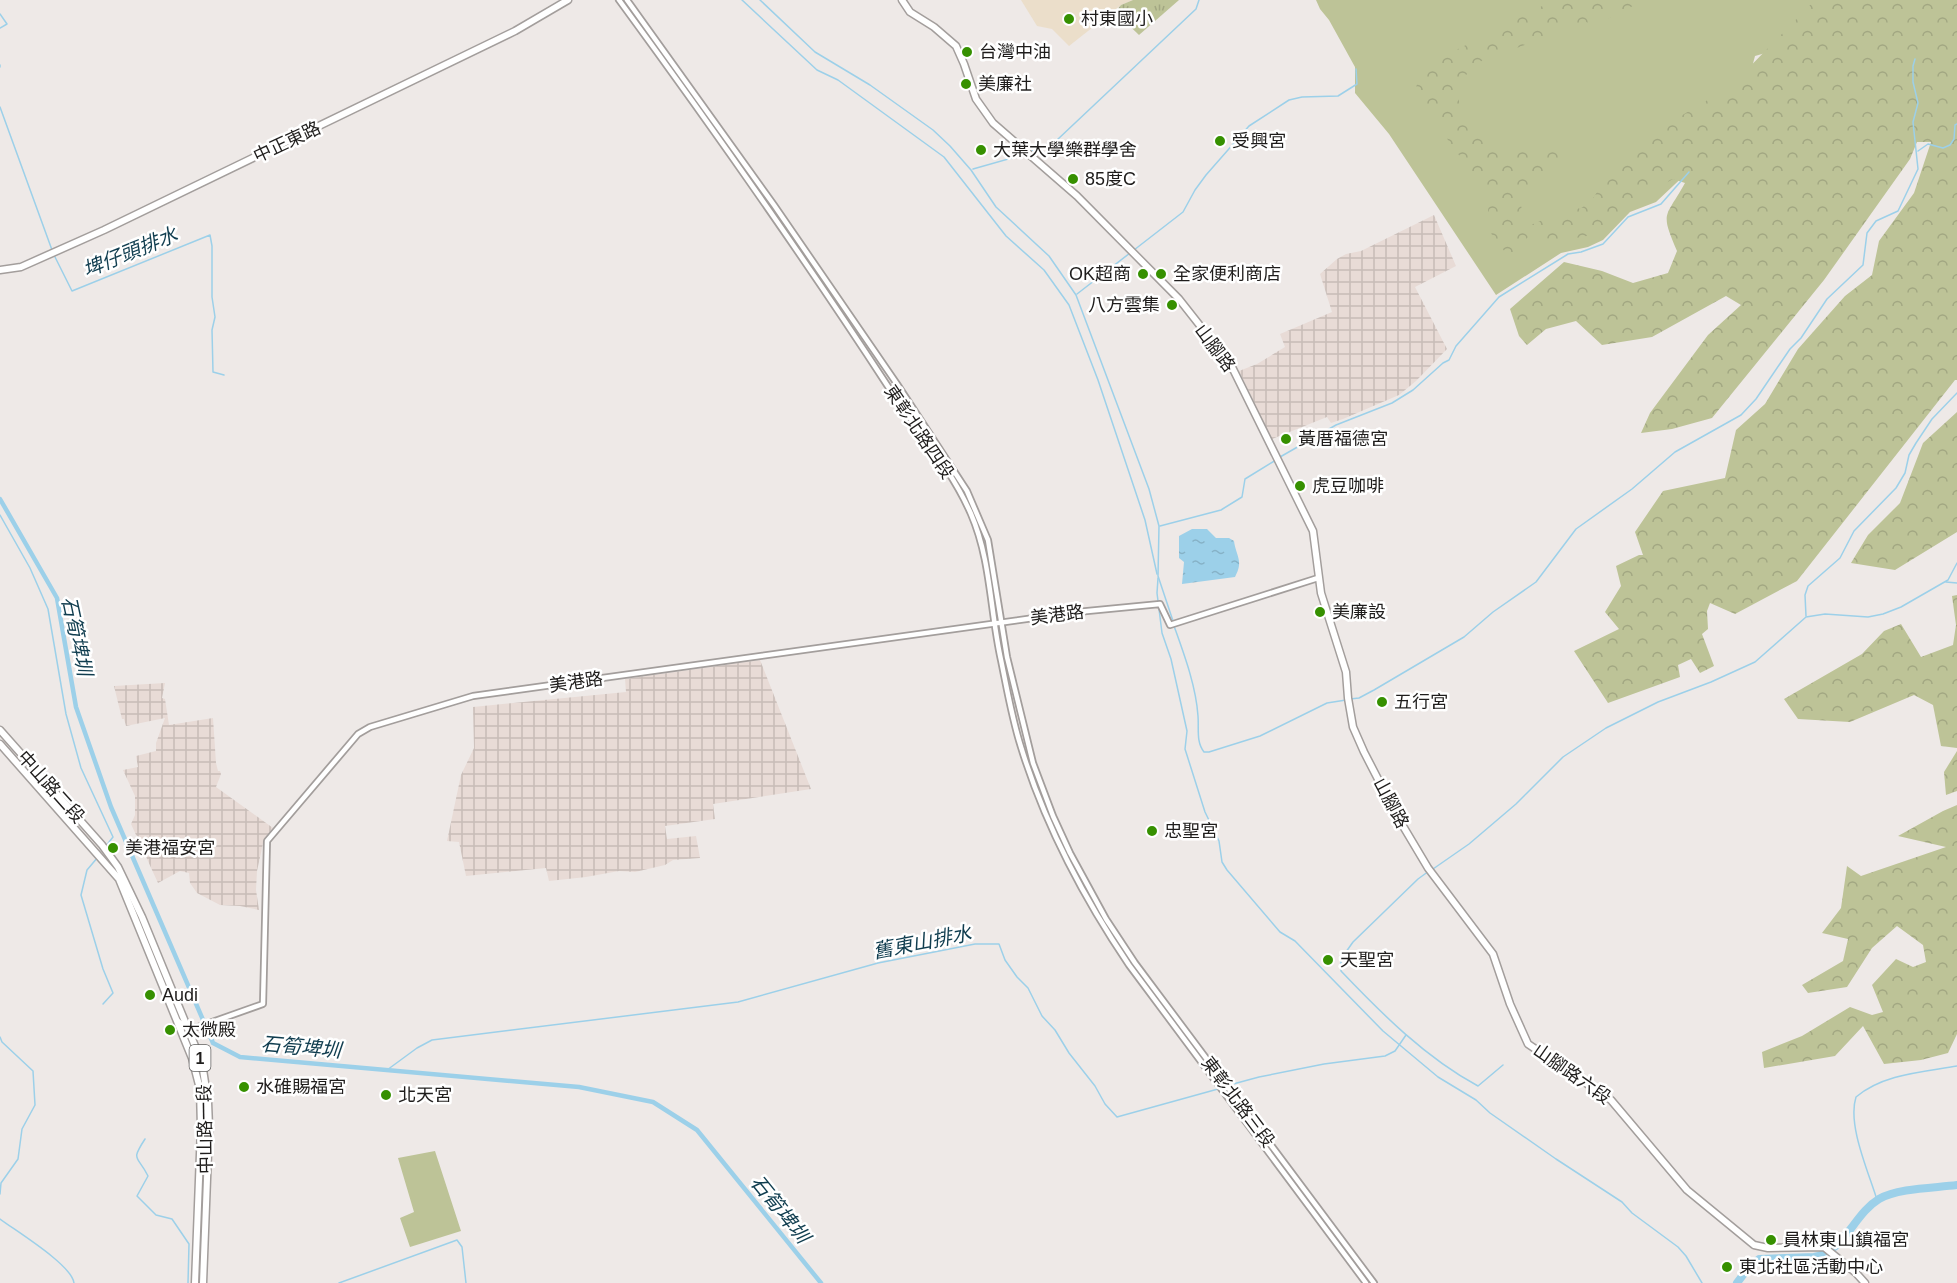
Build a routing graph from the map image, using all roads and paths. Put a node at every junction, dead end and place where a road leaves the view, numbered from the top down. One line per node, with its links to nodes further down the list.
1 (568, 0): 5 (main road, 中正東路)
2 (620, 0): 7 (street, 東彰北路四段)
3 (627, 0): 6 (street, 東彰北路四段)
4 (902, 0): 8 (main road, 山腳路)
5 (0, 270)
6 (876, 354): 7 (street); 9 (street, 東彰北路四段)
7 (870, 358): 10 (street, 東彰北路四段)
8 (1318, 578): 9 (street, 美港路); 15 (main road, 山腳路)
9 (1001, 622): 10 (street, 美港路); 16 (street, 東彰北路四段)
10 (994, 623): 17 (street, 東彰北路四段); 19 (street, 美港路)
11 (0, 730): 13 (main road, 中山路二段 / 1)
12 (0, 744): 14 (main road, 中山路二段 / 1)
13 (108, 851): 19 (main road, 中山路一段 / 1)
14 (99, 855): 18 (main road, 中山路一段 / 1)
15 (1433, 874): 24 (main road, 山腳路六段)
16 (1106, 919): 23 (street, 東彰北路三段)
17 (1099, 920): 22 (street, 東彰北路三段)
18 (176, 1019): 19 (street); 20 (main road, 中山路一段 / 1)
19 (186, 1027): 21 (main road, 中山路一段 / 1)
20 (195, 1283)
21 (203, 1283)
22 (1366, 1283)
23 (1374, 1283)
24 (1865, 1283)

